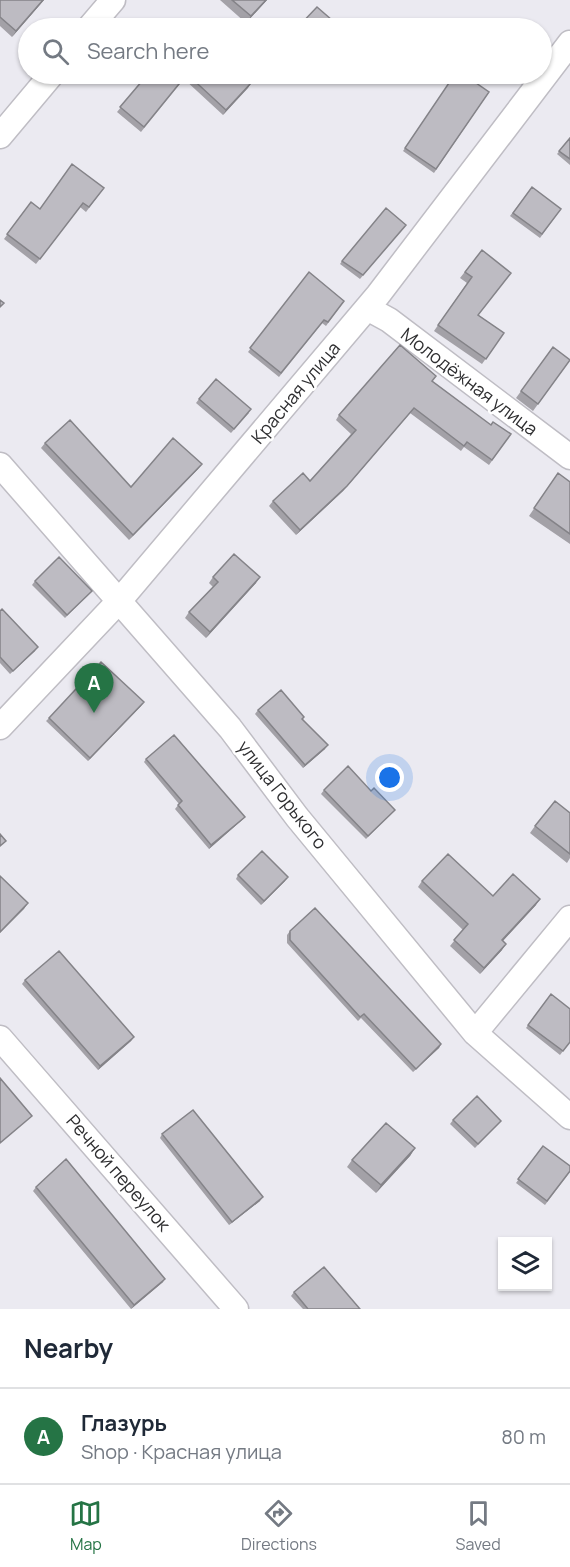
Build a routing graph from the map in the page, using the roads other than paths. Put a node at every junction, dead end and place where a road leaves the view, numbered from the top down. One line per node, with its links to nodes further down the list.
1 (113, 0): 2 (street)
2 (98, 18)
3 (570, 43): 4 (street, Красная улица)
4 (552, 66)
5 (44, 84): 7 (street)
6 (539, 84): 8 (street, Красная улица)
7 (0, 136)
8 (367, 308): 9 (street, Молодёжная улица); 11 (street, Красная улица)
9 (570, 457)
10 (0, 465): 11 (street, улица Горького)
11 (120, 600): 12 (street, Красная улица); 14 (street, улица Горького)
12 (0, 727)
13 (570, 918): 14 (street)
14 (475, 1033): 16 (street, улица Горького)
15 (0, 1038): 17 (street, Речной переулок)
16 (570, 1117)
17 (236, 1309)

